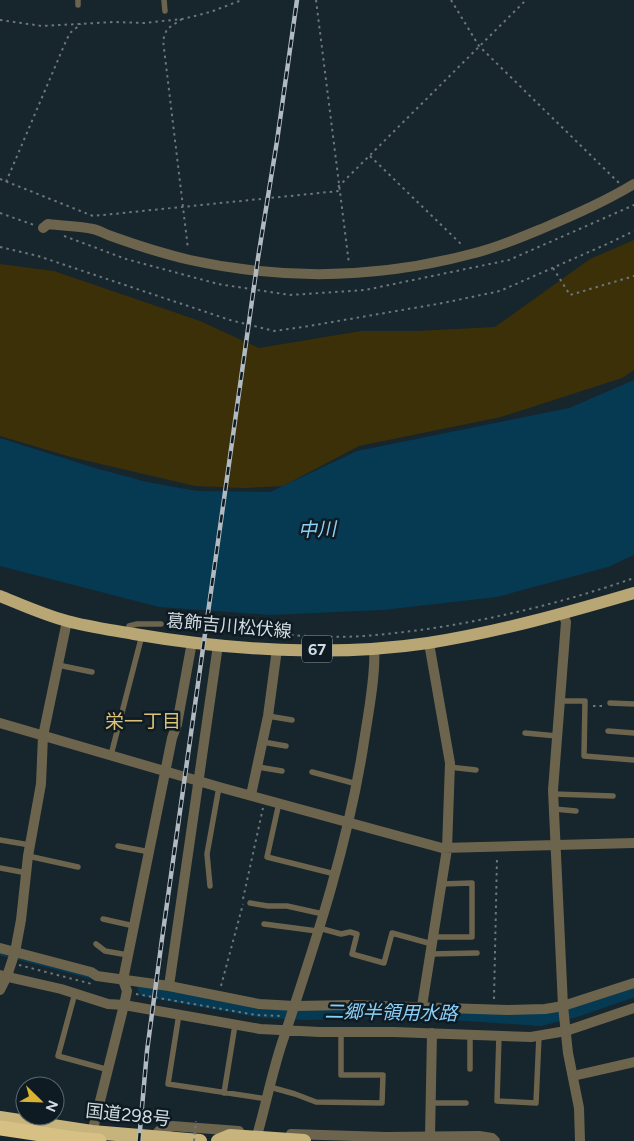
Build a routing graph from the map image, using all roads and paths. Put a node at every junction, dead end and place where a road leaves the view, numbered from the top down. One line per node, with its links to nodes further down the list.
1 (164, 0): 6 (lane)
2 (242, 0): 7 (path)
3 (316, 0): 14 (path)
4 (451, 0): 10 (path)
5 (526, 0): 10 (path)
6 (165, 11)
7 (182, 19): 9 (path); 18 (path)
8 (0, 20): 9 (path)
9 (81, 24): 13 (path)
10 (479, 46): 11 (path); 15 (path)
11 (370, 156): 14 (path); 24 (path)
12 (0, 179): 13 (path)
13 (6, 182): 18 (path)
14 (338, 186): 16 (path)
15 (630, 186): 24 (street)
16 (339, 191): 18 (path); 27 (path)
17 (634, 205): 22 (path)
18 (183, 208): 25 (path)
19 (0, 213): 20 (path)
20 (43, 228): 25 (street)
21 (634, 231): 26 (path)
22 (62, 235)
23 (0, 247): 26 (path)
24 (472, 254): 27 (street)
25 (189, 260): 27 (street)
26 (553, 268): 28 (path)
27 (350, 274)
28 (634, 276)
29 (634, 578): 34 (path)
30 (634, 593): 32 (main road, 葛飾吉川松伏線 / 67)
31 (0, 596): 33 (main road, 葛飾吉川松伏線 / 67)
32 (564, 614): 38 (main road, 葛飾吉川松伏線 / 67); 44 (street)
33 (67, 621): 35 (main road, 葛飾吉川松伏線 / 67); 42 (street)
34 (161, 624): 35 (lane)
35 (128, 633): 36 (main road, 葛飾吉川松伏線 / 67)
36 (142, 635): 37 (main road, 葛飾吉川松伏線 / 67); 58 (lane)
37 (192, 642): 39 (main road, 葛飾吉川松伏線 / 67); 63 (street)
38 (429, 642): 41 (main road, 葛飾吉川松伏線 / 67); 61 (street)
39 (218, 645): 40 (main road, 葛飾吉川松伏線 / 67); 66 (street)
40 (277, 648): 41 (main road, 葛飾吉川松伏線 / 67); 48 (street)
41 (374, 648): 67 (street)
42 (58, 665): 43 (lane); 54 (street)
43 (92, 672)
44 (560, 701): 47 (lane); 55 (street)
45 (610, 703): 46 (lane); 47 (path)
46 (634, 704)
47 (585, 706): 59 (lane)
48 (268, 716): 49 (lane); 56 (street)
49 (292, 720)
50 (0, 724): 54 (street)
51 (608, 731): 53 (lane)
52 (524, 733): 55 (lane)
53 (634, 733)
54 (43, 736): 58 (street); 79 (street)
55 (557, 736): 69 (street)
56 (263, 742): 57 (lane); 60 (street)
57 (286, 746)
58 (111, 755): 63 (street)
59 (634, 760)
60 (258, 767): 64 (lane); 70 (street)
61 (449, 767): 62 (lane); 83 (street)
62 (476, 770)
63 (167, 771): 66 (street); 84 (street)
64 (282, 771)
65 (312, 772): 67 (lane)
66 (198, 781): 68 (street); 109 (street)
67 (357, 784): 76 (street)
68 (219, 787): 70 (street); 91 (lane)
69 (554, 794): 71 (lane); 74 (street)
70 (251, 795): 72 (street)
71 (613, 796)
72 (265, 800): 73 (street); 113 (path)
73 (279, 803): 76 (street); 89 (lane)
74 (554, 809): 75 (lane); 80 (street)
75 (576, 811)
76 (349, 823): 83 (street); 89 (street)
77 (0, 840): 79 (lane)
78 (634, 843): 80 (street)
79 (30, 845): 85 (street)
80 (556, 845): 82 (street); 117 (street)
81 (118, 846): 84 (lane)
82 (497, 847): 83 (street); 119 (path)
83 (447, 849): 90 (street)
84 (150, 852): 96 (street)
85 (28, 856): 86 (lane); 88 (street)
86 (78, 867)
87 (0, 868): 88 (lane)
88 (26, 873): 101 (street)
89 (335, 874): 93 (street)
90 (441, 884): 99 (street); 99 (lane)
91 (210, 886)
92 (250, 903): 93 (lane)
93 (323, 914): 97 (street)
94 (103, 919): 96 (lane)
95 (264, 924): 97 (lane)
96 (134, 926): 103 (street)
97 (318, 930): 99 (lane); 115 (street)
98 (96, 944): 103 (lane)
99 (432, 945): 102 (lane); 116 (street)
100 (0, 948): 101 (street)
101 (14, 952): 104 (street, bridge); 106 (street)
102 (477, 953)
103 (128, 954): 106 (street)
104 (11, 963): 105 (street, bridge); 108 (path)
105 (3, 975): 110 (street); 111 (street)
106 (123, 980): 109 (street); 114 (street)
107 (634, 983): 117 (street)
108 (100, 986)
109 (169, 986): 113 (street)
110 (0, 990)
111 (75, 993): 114 (street); 131 (lane)
112 (133, 993): 121 (path)
113 (219, 996): 115 (street)
114 (124, 1005): 120 (street); 131 (street)
115 (295, 1006): 116 (street); 121 (street)
116 (422, 1006): 119 (street)
117 (563, 1006): 119 (street); 124 (street)
118 (634, 1008): 124 (street)
119 (494, 1009)
120 (179, 1014): 122 (street); 134 (lane)
121 (287, 1024): 122 (street); 123 (street); 133 (street)
122 (236, 1025): 134 (lane)
123 (341, 1031): 125 (street); 133 (lane)
124 (566, 1031): 128 (street); 132 (street)
125 (432, 1033): 126 (street); 136 (street)
126 (470, 1034): 127 (street); 130 (lane)
127 (499, 1035): 128 (street); 128 (lane)
128 (540, 1036)
129 (634, 1062): 132 (street)
130 (470, 1069)
131 (109, 1070): 150 (street)
132 (572, 1076): 156 (street)
133 (270, 1087): 135 (street)
134 (224, 1093): 135 (lane)
135 (267, 1099): 147 (street)
136 (430, 1102): 137 (lane); 148 (street)
137 (466, 1102)
138 (0, 1110): 140 (highway, 国道298号)
139 (122, 1115): 142 (path)
140 (15, 1116)
141 (0, 1118): 143 (highway, 国道298号)
142 (168, 1119)
143 (15, 1120)
144 (196, 1121): 151 (path, bridge)
145 (43, 1126): 150 (highway, 国道298号)
146 (0, 1128): 150 (highway, bridge)
147 (258, 1132): 148 (street); 149 (street)
148 (430, 1136): 155 (street)
149 (154, 1137): 150 (highway, 国道298号); 152 (highway, 国道298号)
150 (94, 1138)
151 (194, 1141)
152 (200, 1141)
153 (218, 1141): 154 (highway)
154 (304, 1141)
155 (496, 1141)
156 (580, 1141)

